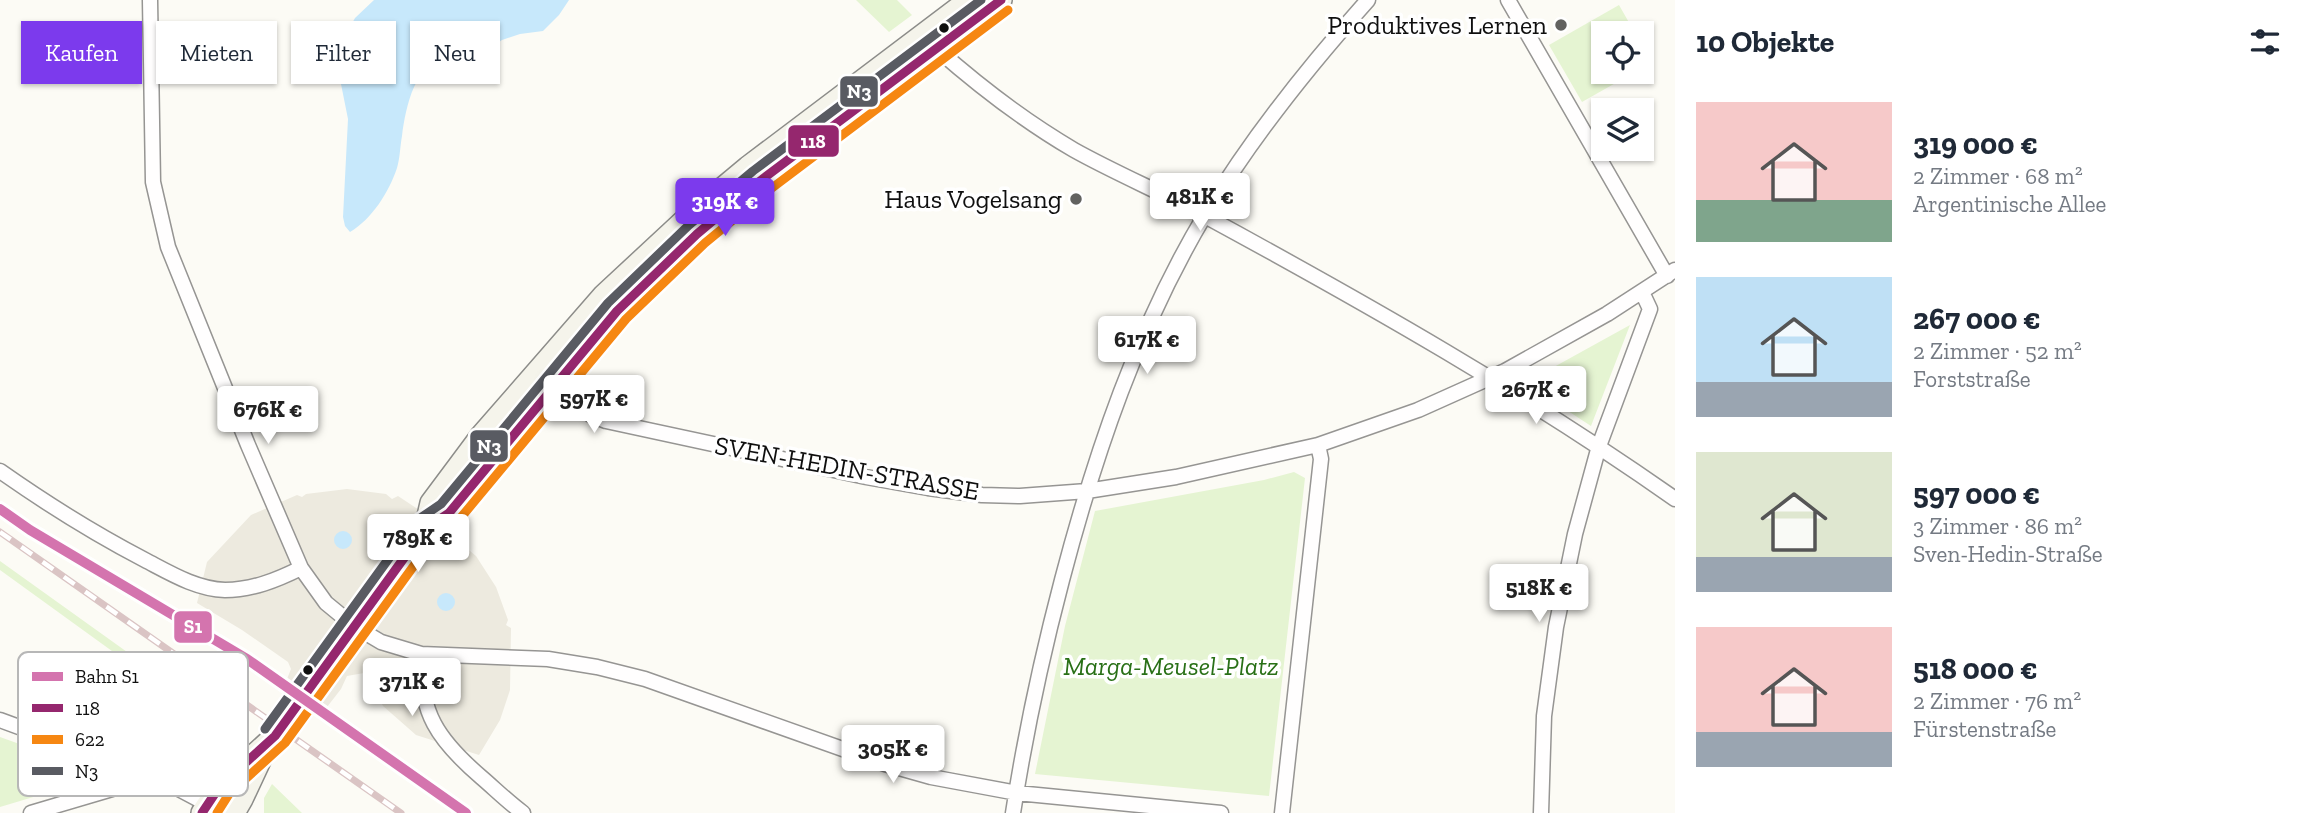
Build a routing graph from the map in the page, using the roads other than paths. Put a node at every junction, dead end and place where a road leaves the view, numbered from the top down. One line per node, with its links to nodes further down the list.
1 (150, 0): 17 (street)
2 (969, 0): 11 (main road)
3 (1000, 0): 6 (main road)
4 (1368, 0): 7 (street)
5 (1508, 0): 8 (street)
6 (937, 49): 7 (street); 11 (main road)
7 (1205, 216): 10 (street); 15 (street)
8 (1671, 273): 9 (street, SVEN-HEDIN-STRASSE)
9 (1642, 292): 10 (street, SVEN-HEDIN-STRASSE); 13 (street)
10 (1492, 378): 12 (street, SVEN-HEDIN-STRASSE); 13 (street)
11 (544, 379): 15 (street, SVEN-HEDIN-STRASSE); 18 (main road)
12 (1318, 445): 15 (street, SVEN-HEDIN-STRASSE); 35 (street)
13 (1599, 446): 16 (street); 36 (street)
14 (0, 471): 17 (street)
15 (1087, 491): 25 (street)
16 (1675, 499)
17 (301, 568): 18 (street)
18 (354, 626): 19 (street); 22 (main road)
19 (421, 654): 25 (street); 32 (street)
20 (0, 720): 21 (street)
21 (18, 727)
22 (267, 745): 23 (main road); 24 (main road)
23 (248, 762)
24 (248, 788)
25 (1017, 793): 33 (street); 34 (street)
26 (88, 796): 30 (street)
27 (188, 796): 29 (street)
28 (244, 796): 31 (main road)
29 (211, 810)
30 (31, 813)
31 (234, 813)
32 (523, 813)
33 (1013, 813)
34 (1221, 813)
35 (1282, 813)
36 (1541, 813)

